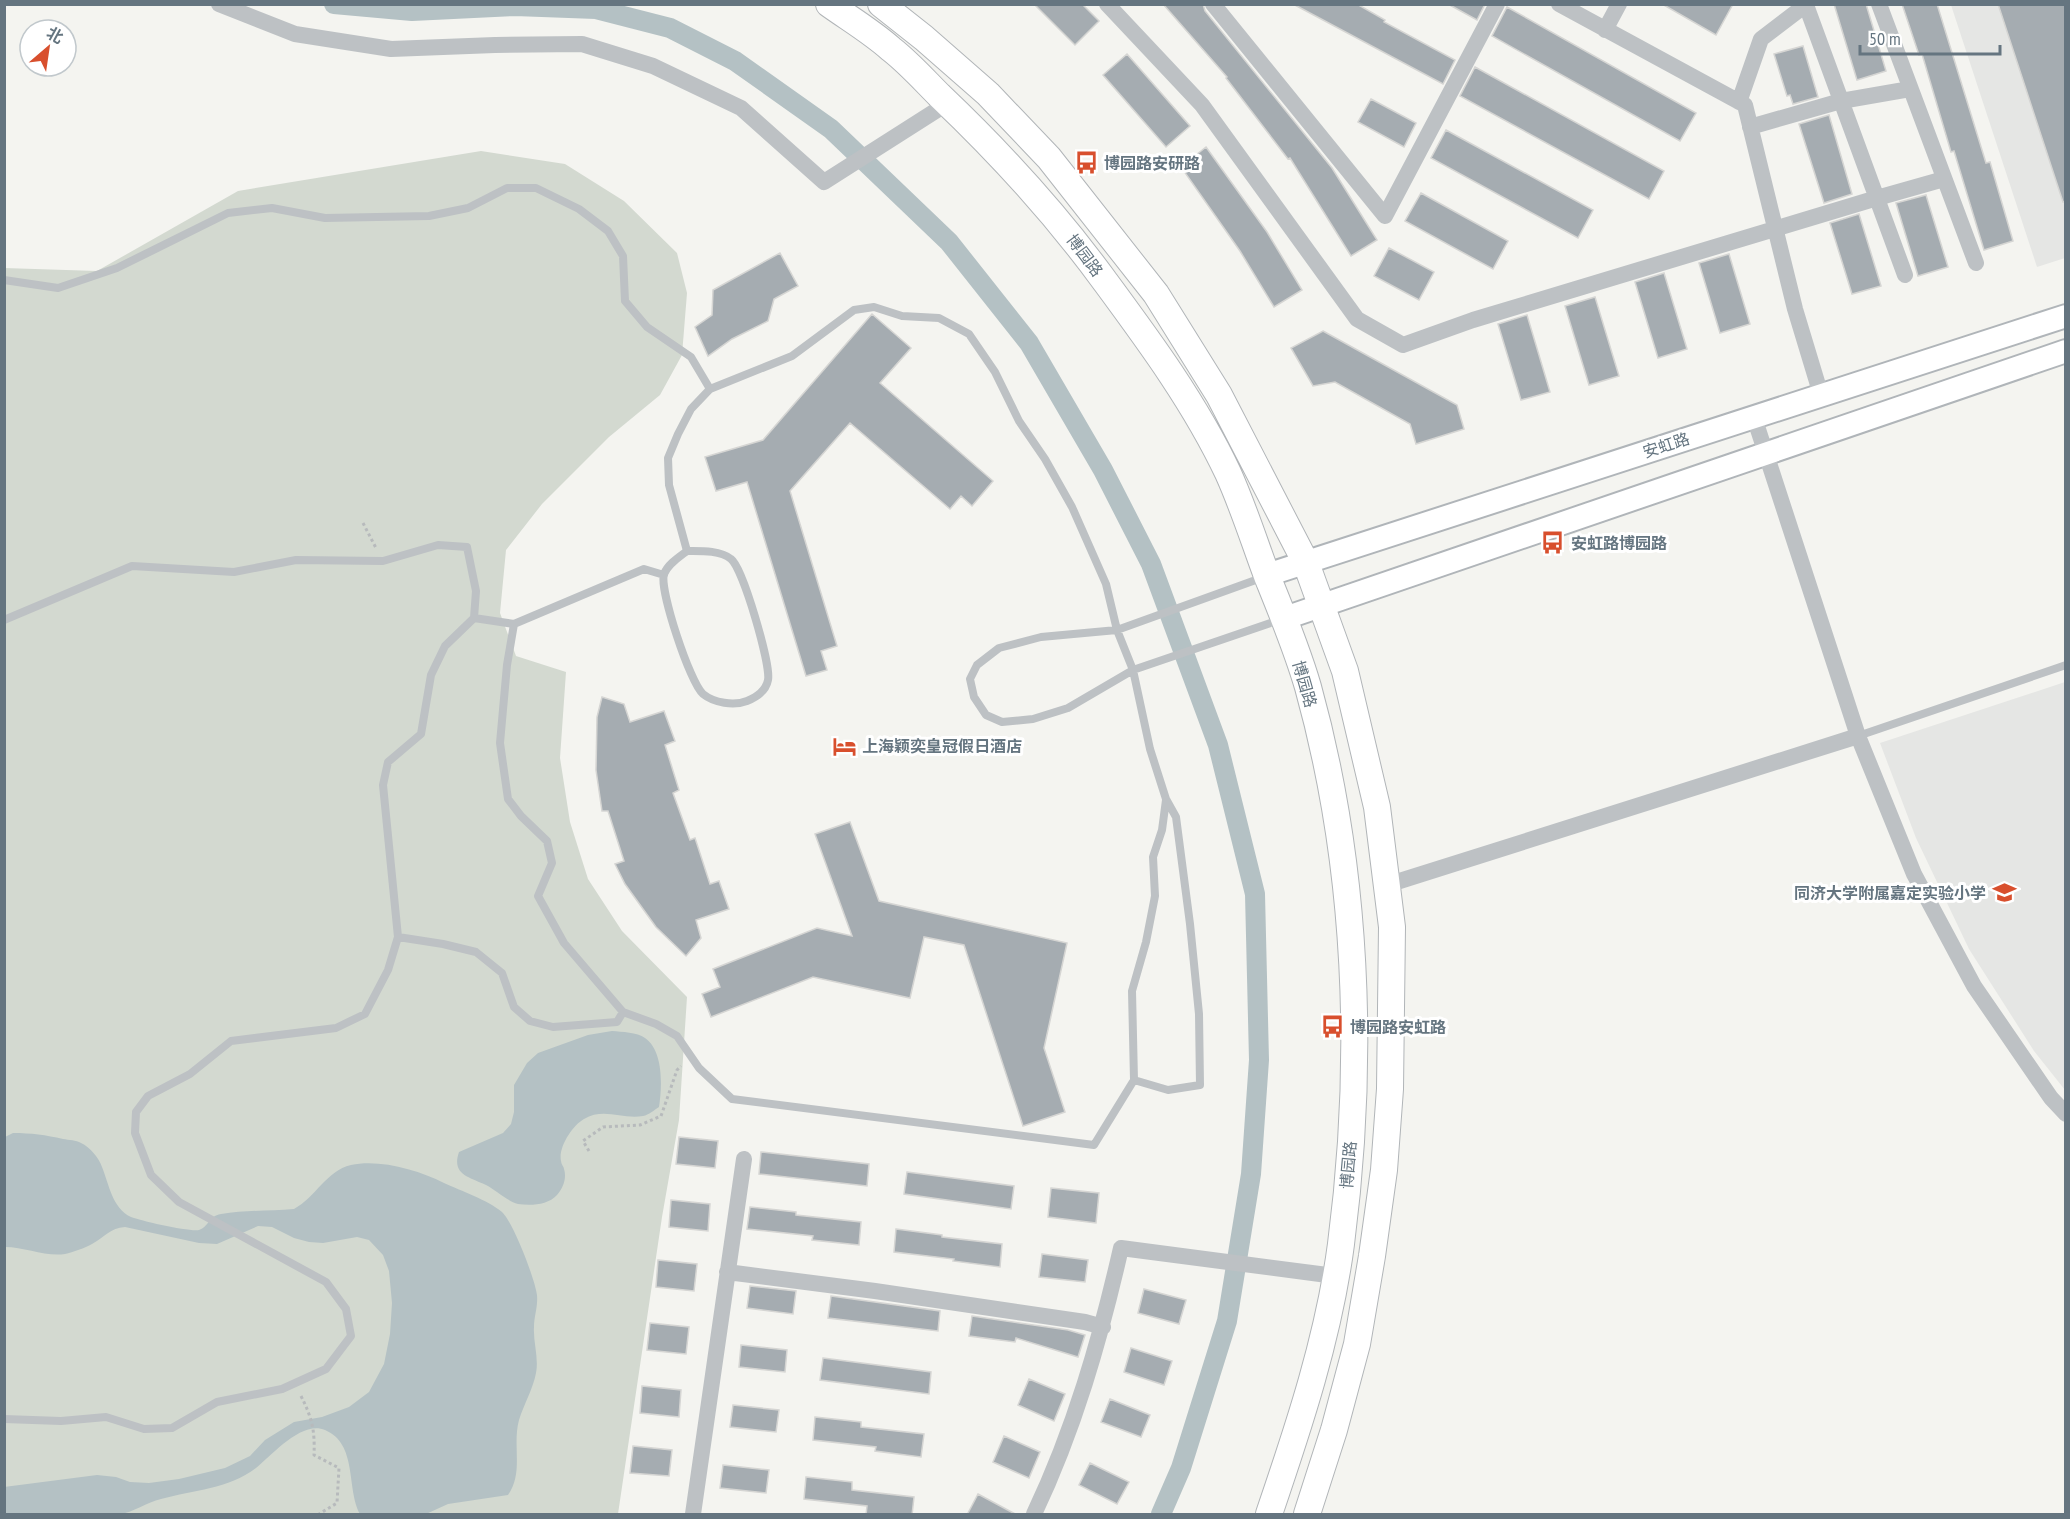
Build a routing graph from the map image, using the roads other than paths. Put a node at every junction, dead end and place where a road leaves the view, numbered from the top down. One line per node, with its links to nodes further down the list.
1 (219, 4): 15 (street)
2 (829, 4): 15 (main road, 博园路)
3 (881, 4): 30 (main road, 博园路)
4 (1213, 4): 5 (street)
5 (1497, 4)
6 (1559, 4): 11 (street)
7 (1619, 4): 11 (street)
8 (1879, 4): 12 (street)
9 (1806, 5): 13 (street); 14 (street)
10 (1115, 7): 19 (street)
11 (1605, 30): 14 (street)
12 (1910, 89): 13 (street); 17 (street)
13 (1841, 101): 16 (street); 18 (street)
14 (1739, 102): 16 (street)
15 (948, 103): 32 (main road, 博园路)
16 (1750, 126): 19 (street)
17 (1944, 180): 18 (street); 20 (street)
18 (1876, 198): 19 (street); 21 (street)
19 (1775, 228): 26 (street)
20 (1976, 263)
21 (1905, 275)
22 (4, 280): 25 (lane)
23 (2066, 315): 26 (main road, 安虹路)
24 (2066, 351): 28 (main road)
25 (710, 389): 29 (lane); 38 (lane)
26 (1821, 395): 27 (main road, 安虹路)
27 (1754, 417): 28 (street); 30 (main road, 安虹路)
28 (1767, 453): 33 (main road); 41 (street)
29 (687, 551): 31 (lane); 31 (lane)
30 (1306, 563): 32 (main road, 安虹路); 33 (main road, 博园路)
31 (664, 575): 37 (lane)
32 (1267, 575): 35 (main road, 博园路); 38 (lane)
33 (1322, 605): 35 (main road); 43 (main road, 博园路)
34 (474, 618): 36 (lane); 37 (lane); 44 (lane)
35 (1285, 618): 40 (lane); 50 (main road, 博园路)
36 (4, 620)
37 (514, 624): 45 (lane)
38 (1117, 630): 40 (lane); 40 (lane)
39 (2066, 665): 41 (lane)
40 (1133, 670): 42 (lane)
41 (1858, 736): 43 (street); 47 (street)
42 (1166, 799): 46 (lane); 46 (lane)
43 (1387, 885): 56 (main road, 博园路)
44 (398, 938): 45 (lane); 52 (lane)
45 (623, 1012): 46 (lane)
46 (1134, 1080)
47 (2066, 1114)
48 (744, 1159): 49 (street)
49 (727, 1272): 51 (street); 53 (street)
50 (1335, 1276): 51 (street); 55 (main road, 博园路)
51 (1103, 1327): 54 (street)
52 (4, 1419)
53 (693, 1515)
54 (1034, 1515)
55 (1269, 1515)
56 (1307, 1515)

